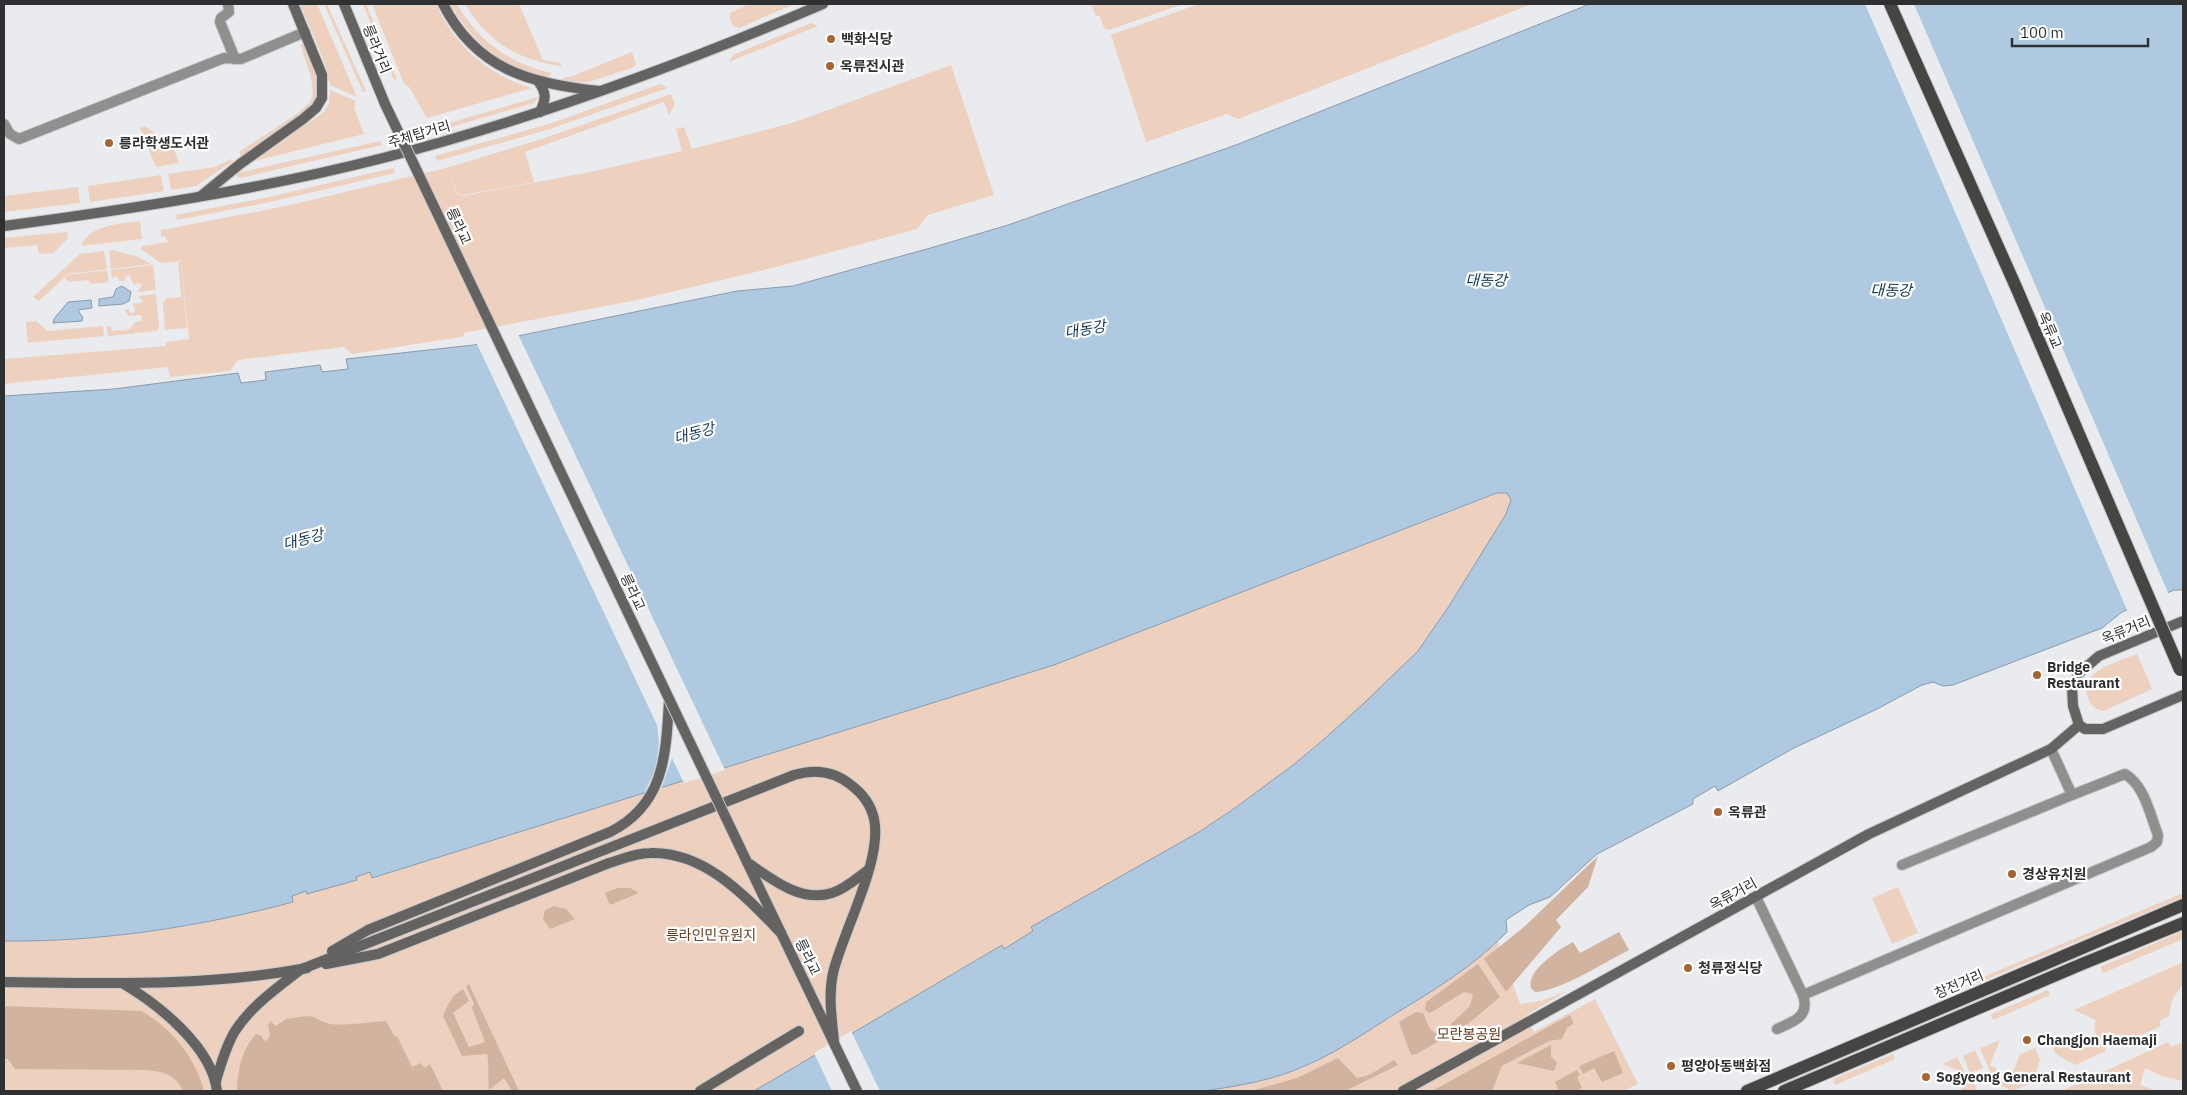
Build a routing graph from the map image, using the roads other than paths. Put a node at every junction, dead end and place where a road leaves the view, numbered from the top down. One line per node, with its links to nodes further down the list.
1 (228, 4): 8 (street)
2 (293, 4): 7 (main road)
3 (344, 4): 11 (main road, 릉라거리)
4 (443, 4): 9 (main road)
5 (824, 4): 10 (main road, 주체탑거리)
6 (1890, 4): 17 (main road, 옥류교, bridge)
7 (305, 32): 8 (street); 14 (main road)
8 (235, 58): 13 (street)
9 (538, 82): 10 (main road); 12 (main road)
10 (602, 92): 12 (main road, 주체탑거리)
11 (385, 104): 19 (main road, 릉라교, bridge)
12 (540, 112): 14 (main road, 주체탑거리)
13 (4, 124)
14 (199, 197): 15 (main road, 주체탑거리)
15 (4, 226)
16 (2183, 621): 20 (main road, 옥류거리)
17 (2182, 674)
18 (2183, 695): 20 (main road)
19 (669, 701): 23 (main road, 릉라교, bridge); 30 (main road)
20 (2078, 725): 21 (main road, 옥류거리)
21 (2051, 749): 22 (street); 26 (main road, 옥류거리)
22 (2072, 796): 24 (street); 33 (street)
23 (747, 862): 25 (main road); 29 (main road, 릉라교)
24 (1902, 865)
25 (868, 870): 30 (main road); 36 (main road)
26 (1756, 897): 33 (street); 40 (main road, 옥류거리)
27 (2183, 906): 41 (main road, 창전거리)
28 (2183, 923): 42 (main road)
29 (781, 933): 30 (main road); 36 (main road, 릉라교)
30 (302, 968): 32 (main road); 37 (main road)
31 (4, 982): 32 (main road)
32 (122, 983): 37 (main road)
33 (1803, 995): 34 (street)
34 (1777, 1029)
35 (799, 1031): 38 (main road)
36 (834, 1042): 39 (main road, 릉라교)
37 (216, 1086)
38 (700, 1091)
39 (857, 1091)
40 (1402, 1091)
41 (1747, 1091)
42 (1784, 1091)

